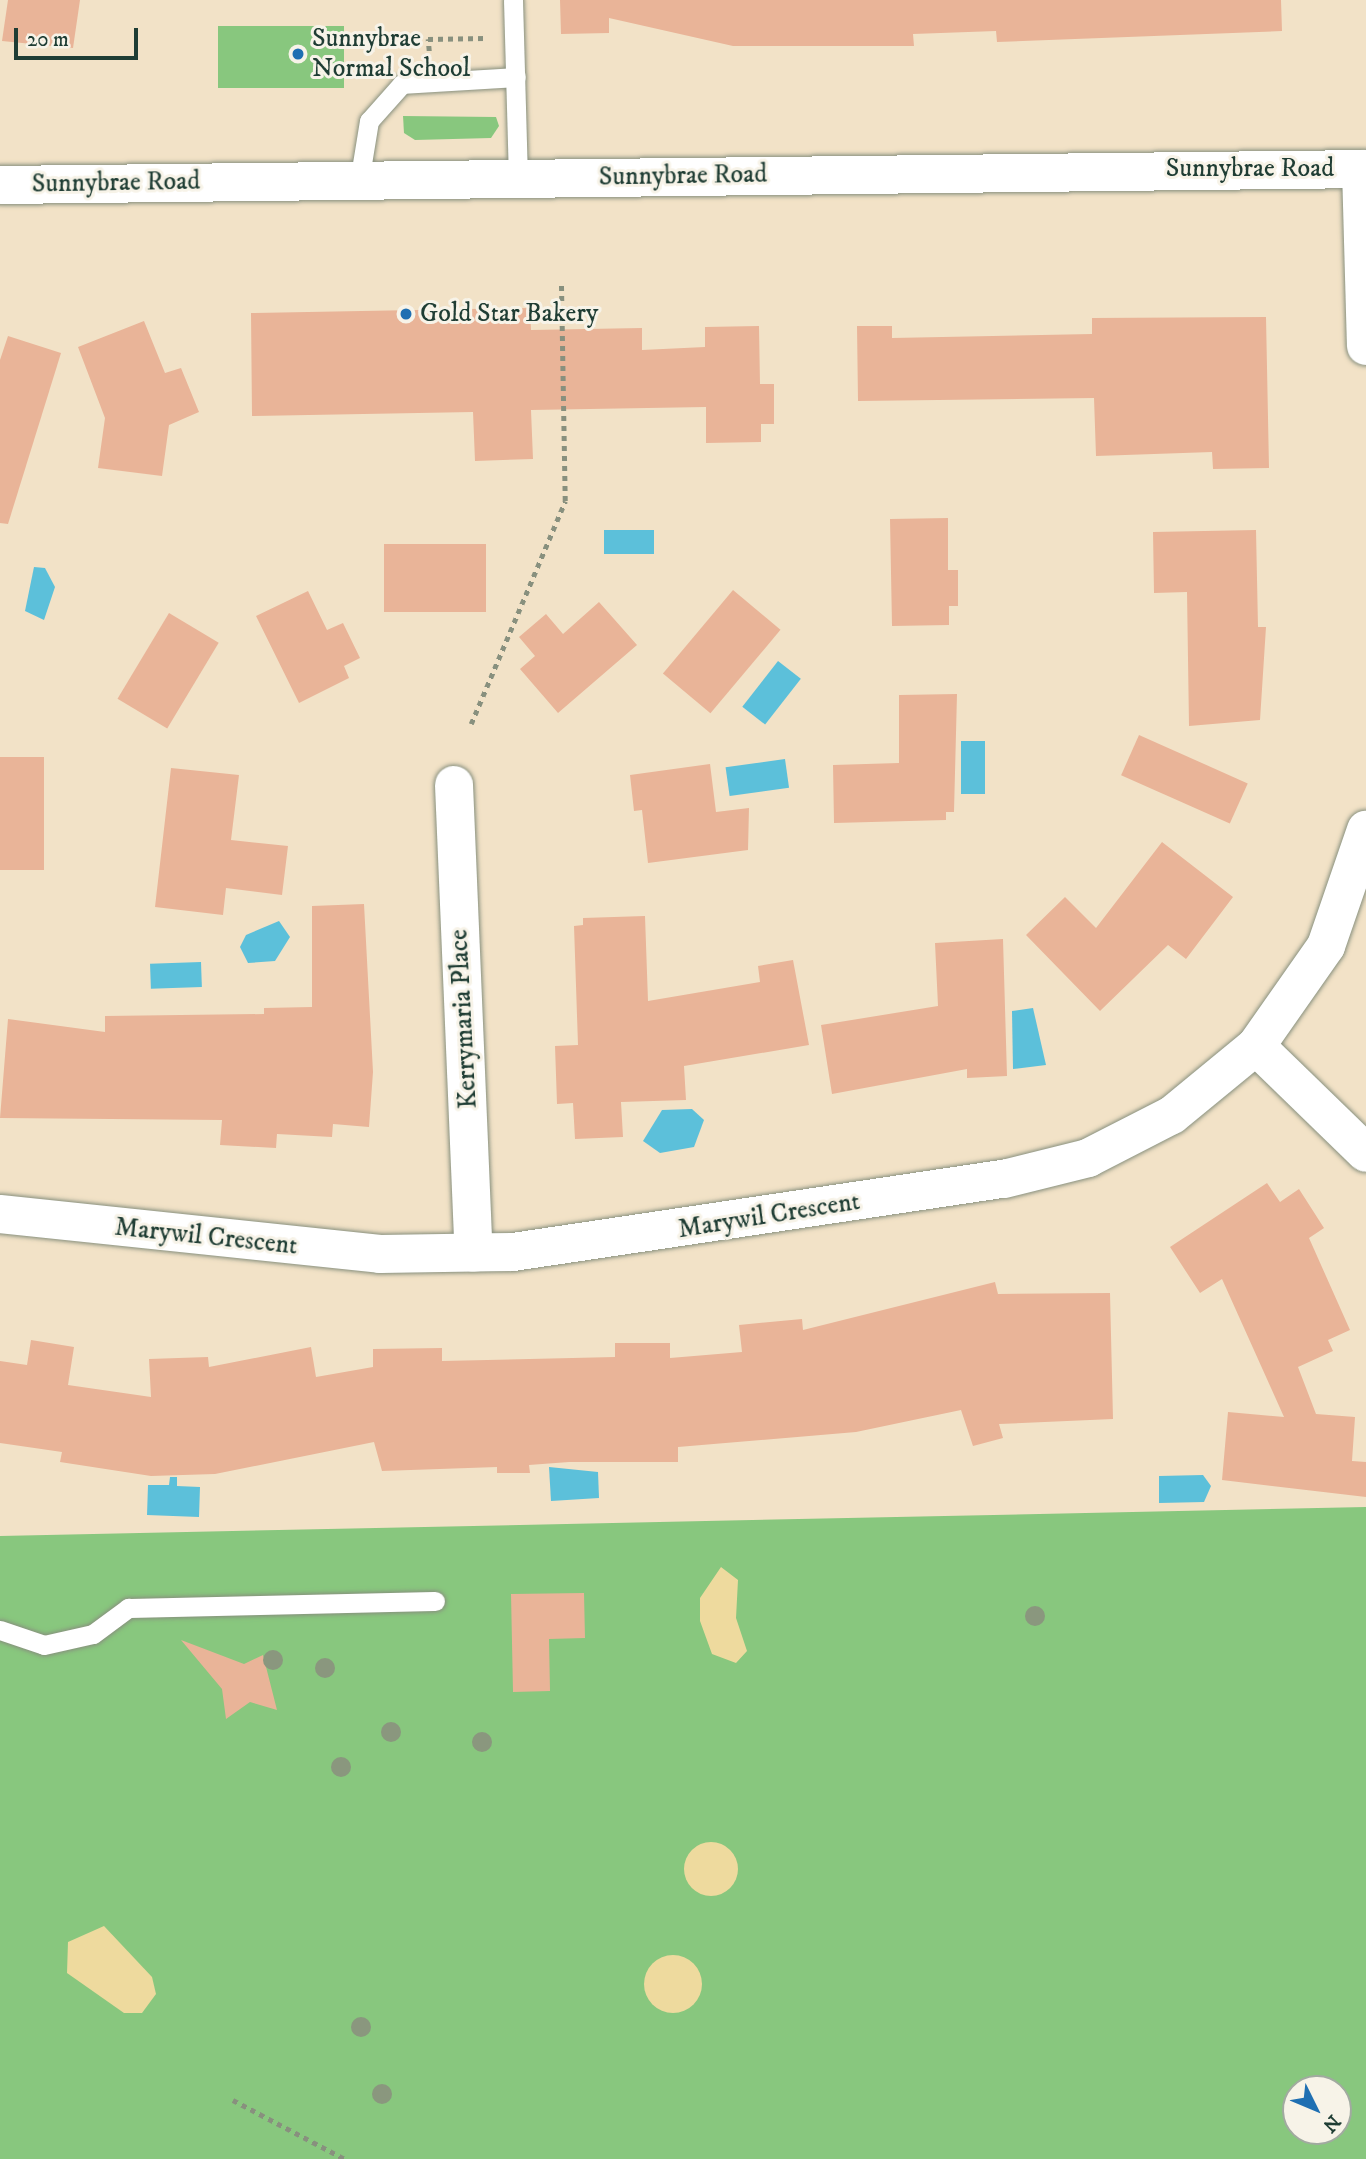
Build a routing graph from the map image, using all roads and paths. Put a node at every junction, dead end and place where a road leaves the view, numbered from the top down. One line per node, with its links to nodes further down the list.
1 (513, 0): 4 (lane)
2 (499, 38): 3 (path)
3 (429, 55)
4 (516, 77): 6 (lane); 7 (lane)
5 (1364, 169): 6 (street, Sunnybrae Road); 10 (street)
6 (518, 180): 7 (street, Sunnybrae Road)
7 (359, 182): 8 (street, Sunnybrae Road)
8 (0, 185)
9 (562, 281): 11 (path)
10 (1366, 346)
11 (471, 724)
12 (454, 785): 17 (street, Kerrymaria Place)
13 (1366, 830): 14 (street, Marywil Crescent)
14 (1256, 1046): 15 (street); 17 (street, Marywil Crescent)
15 (1366, 1153)
16 (0, 1213): 17 (street, Marywil Crescent)
17 (474, 1253)
18 (435, 1601): 19 (lane)
19 (0, 1630)
20 (233, 2100): 21 (path)
21 (345, 2159)

